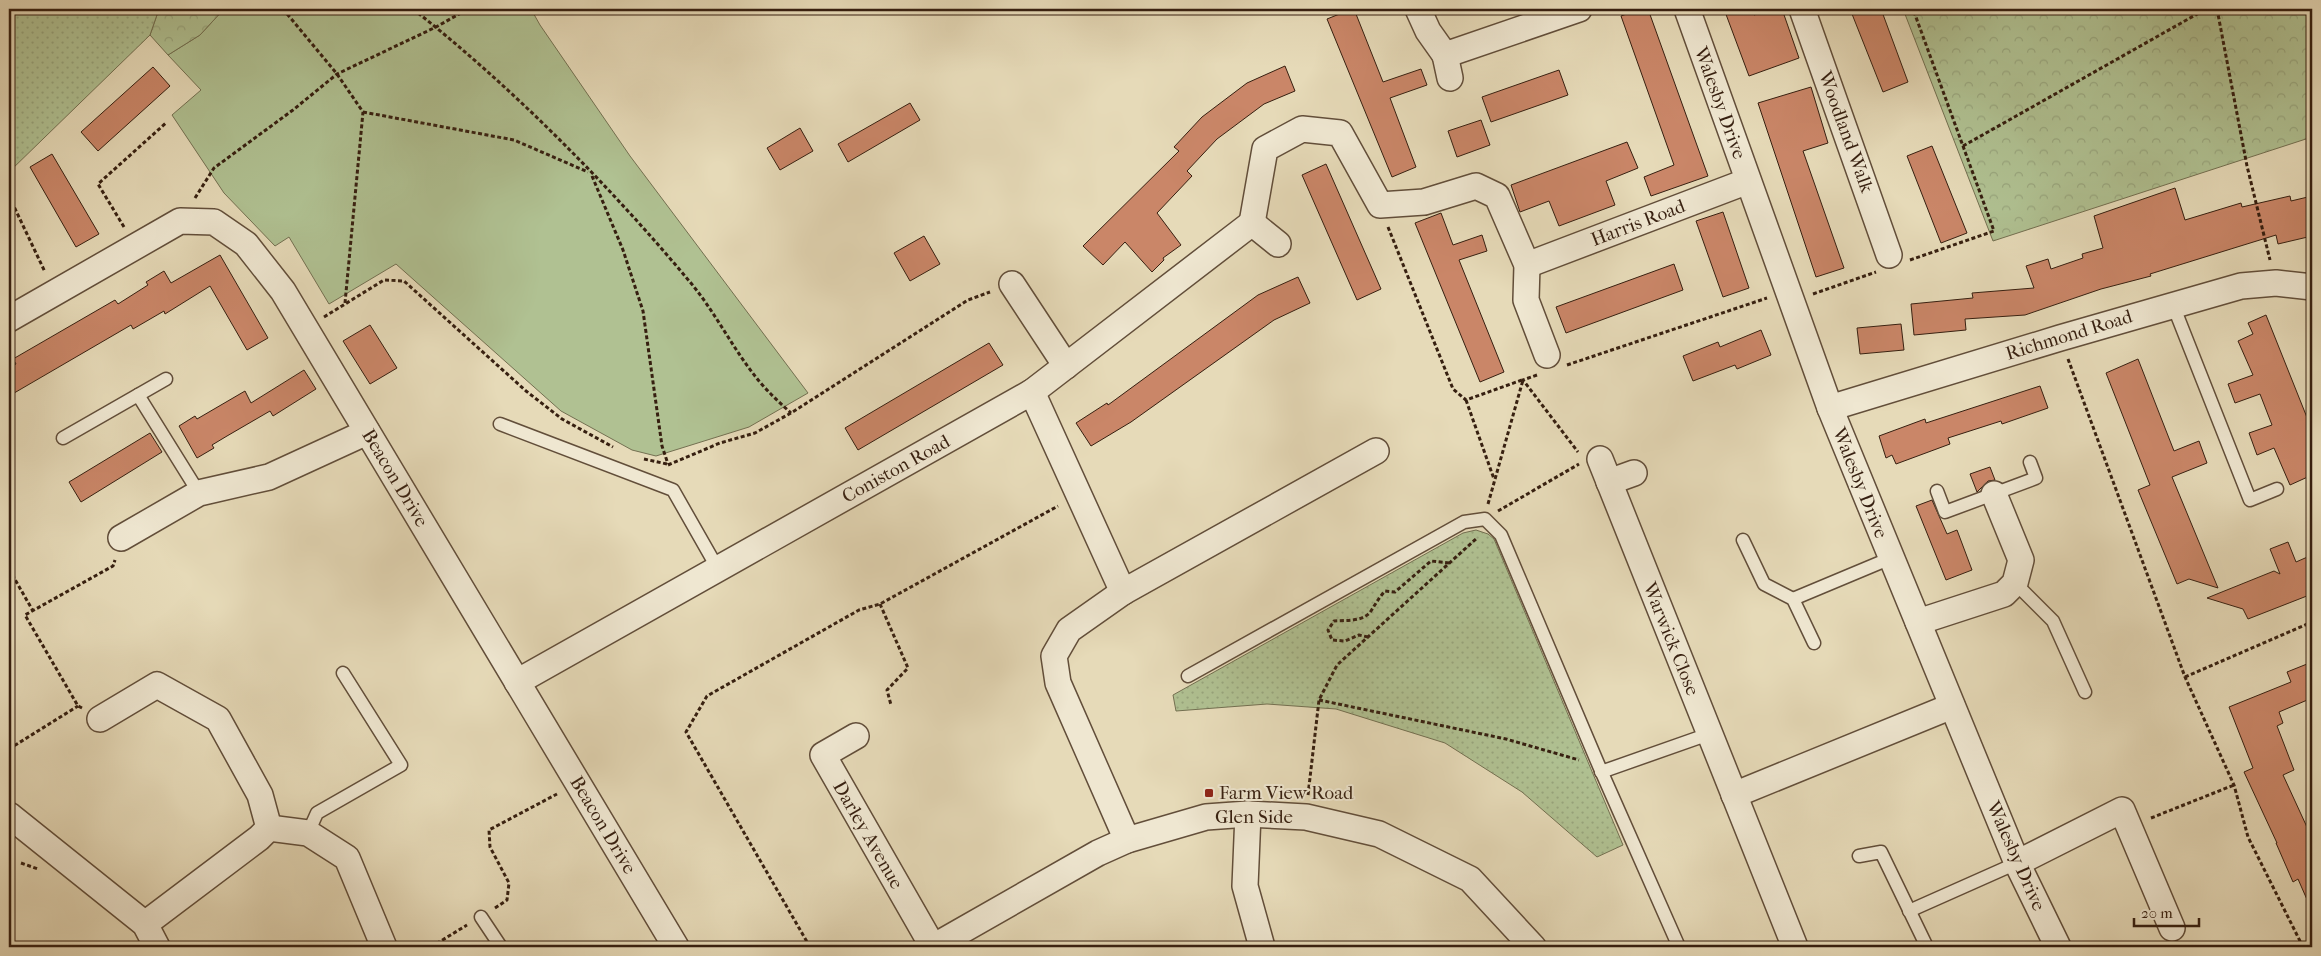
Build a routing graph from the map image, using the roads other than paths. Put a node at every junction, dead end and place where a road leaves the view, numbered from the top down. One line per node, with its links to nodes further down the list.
1 (1418, 9): 2 (street)
2 (1579, 9)
3 (1687, 9): 5 (street, Walesby Drive)
4 (1802, 9): 8 (street, Woodland Walk)
5 (1748, 181): 9 (street, Harris Road); 19 (street, Walesby Drive)
6 (1252, 223): 7 (street); 9 (street); 15 (street, Coniston Road)
7 (1278, 244)
8 (1892, 262)
9 (1527, 265): 14 (street)
10 (1012, 284): 15 (street)
11 (2312, 287): 12 (street, Richmond Road)
12 (2173, 305): 19 (street, Richmond Road); 26 (lane)
13 (9, 320): 21 (street, Beacon Drive)
14 (1551, 365)
15 (1066, 366): 17 (street, Coniston Road)
16 (166, 379): 18 (lane)
17 (1032, 392): 33 (street, Coniston Road); 35 (street)
18 (138, 395): 22 (lane); 28 (lane)
19 (1830, 408): 32 (street, Walesby Drive)
20 (500, 424): 33 (lane)
21 (367, 432): 28 (street); 41 (street, Beacon Drive)
22 (63, 438)
23 (1376, 451): 35 (street)
24 (2030, 462): 29 (lane)
25 (1634, 474): 45 (street, Warwick Close)
26 (2277, 489)
27 (1937, 491): 29 (lane)
28 (199, 493): 30 (street)
29 (1994, 494): 34 (street)
30 (121, 538)
31 (1743, 540): 36 (lane)
32 (1891, 558): 36 (lane); 37 (street, Walesby Drive)
33 (718, 569): 41 (street, Coniston Road)
34 (2015, 583): 37 (street); 42 (lane)
35 (1123, 592): 53 (street)
36 (1793, 599): 38 (lane)
37 (1918, 622): 43 (street, Walesby Drive)
38 (1814, 643)
39 (343, 673): 52 (lane)
40 (1188, 676): 47 (lane)
41 (517, 682): 63 (street, Beacon Drive)
42 (2085, 692)
43 (1952, 706): 48 (street); 55 (street, Walesby Drive)
44 (100, 718): 51 (street)
45 (1709, 734): 47 (lane); 48 (street, Warwick Close)
46 (856, 736): 64 (street, Darley Avenue)
47 (1600, 769): 67 (lane)
48 (1734, 796): 68 (street, Warwick Close)
49 (1248, 814): 53 (street, Glen Side); 65 (street); 66 (street, Glen Side)
50 (9, 815): 58 (street)
51 (268, 828): 52 (street); 58 (street)
52 (308, 833): 61 (street)
53 (1127, 840): 64 (street, Glen Side)
54 (1859, 856): 56 (lane)
55 (2017, 863): 56 (lane); 59 (street); 70 (street, Walesby Drive)
56 (1909, 911): 69 (lane)
57 (481, 917): 62 (lane)
58 (145, 924): 60 (street)
59 (2172, 928)
60 (157, 947)
61 (384, 947)
62 (501, 947)
63 (676, 947)
64 (933, 947)
65 (1262, 947)
66 (1533, 947)
67 (1680, 947)
68 (1795, 947)
69 (1927, 947)
70 (2058, 947)

